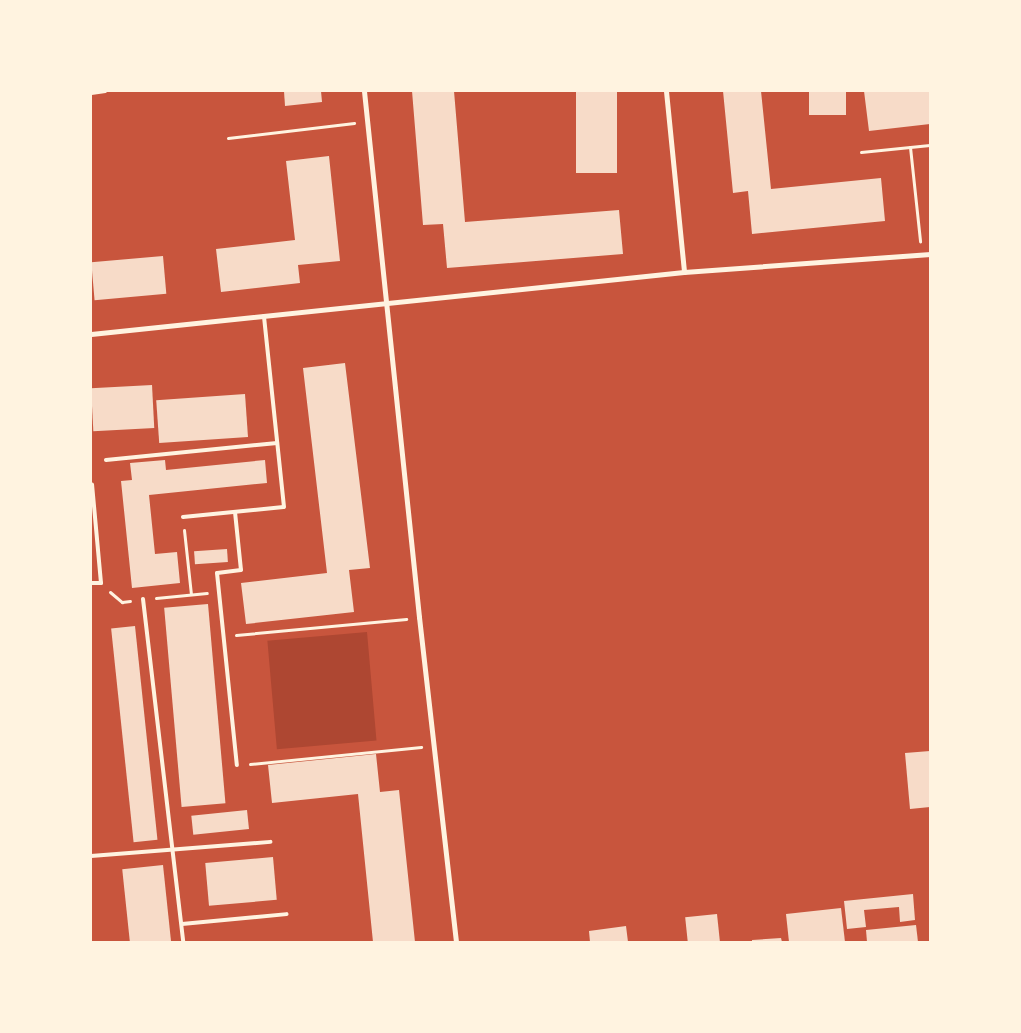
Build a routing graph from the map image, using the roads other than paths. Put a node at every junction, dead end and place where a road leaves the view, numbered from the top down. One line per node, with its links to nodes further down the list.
1 (364, 91): 5 (street)
2 (666, 91): 4 (street)
3 (930, 254): 4 (street)
4 (684, 272): 5 (street)
5 (386, 304): 6 (street); 22 (street)
6 (264, 316): 7 (street); 8 (lane)
7 (91, 334)
8 (277, 443): 9 (lane); 11 (lane)
9 (106, 460)
10 (92, 484): 13 (lane)
11 (235, 512): 12 (lane); 15 (lane)
12 (183, 517)
13 (91, 584)
14 (143, 599): 17 (lane)
15 (237, 765)
16 (270, 842): 17 (lane)
17 (174, 850): 18 (lane); 20 (lane)
18 (91, 856)
19 (286, 914): 20 (lane)
20 (182, 924): 21 (lane)
21 (183, 942)
22 (456, 942)

